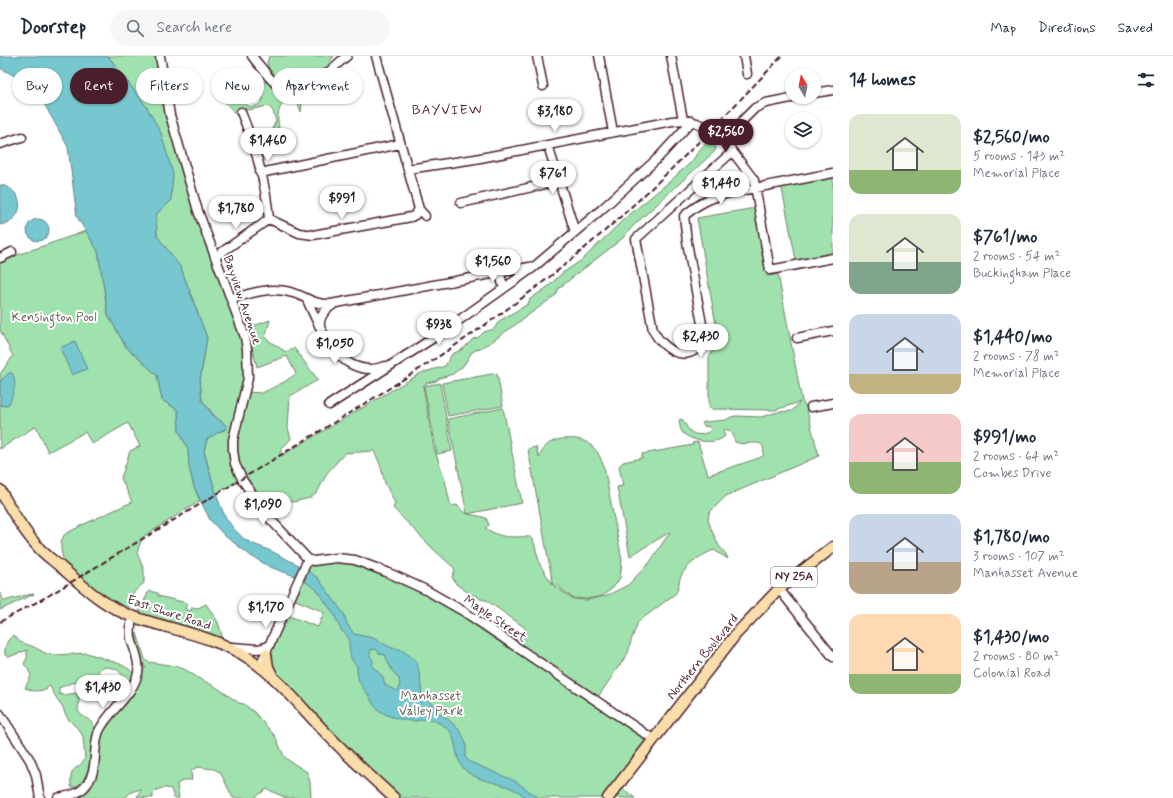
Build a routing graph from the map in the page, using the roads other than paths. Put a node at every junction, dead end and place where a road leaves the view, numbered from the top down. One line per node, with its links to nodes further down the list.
1 (160, 56): 35 (street, Bayview Avenue)
2 (252, 56): 3 (street)
3 (347, 56)
4 (376, 56): 21 (street)
5 (537, 56): 10 (street)
6 (599, 56): 17 (street)
7 (671, 56): 15 (street)
8 (744, 56): 9 (street)
9 (747, 74)
10 (542, 86)
11 (833, 90): 12 (street)
12 (821, 92)
13 (785, 99): 19 (street)
14 (241, 112): 25 (street)
15 (683, 120): 16 (street); 17 (street)
16 (696, 122): 19 (street, bridge); 33 (street)
17 (613, 132): 24 (street)
18 (22, 137): 20 (street)
19 (725, 139): 23 (street)
20 (0, 144)
21 (400, 144): 24 (street); 25 (street)
22 (550, 152): 27 (street)
23 (732, 152): 28 (street); 28 (street)
24 (408, 169): 30 (street)
25 (260, 173): 32 (street)
26 (833, 173): 28 (street)
27 (559, 181): 29 (street); 33 (street)
28 (755, 187): 37 (street)
29 (461, 204)
30 (419, 209): 31 (street); 32 (street)
31 (425, 216)
32 (269, 219): 35 (street)
33 (575, 232): 38 (street)
34 (12, 252): 36 (street)
35 (215, 257): 41 (street, Bayview Avenue)
36 (0, 258)
37 (833, 258)
38 (535, 266): 39 (street); 40 (street)
39 (499, 272): 40 (street); 43 (street)
40 (504, 288): 47 (street)
41 (232, 299): 42 (street); 53 (street, Bayview Avenue)
42 (307, 300): 43 (street); 44 (street)
43 (335, 304): 44 (street)
44 (320, 325): 47 (street)
45 (833, 331): 46 (street)
46 (797, 338)
47 (397, 361): 49 (street)
48 (833, 403): 50 (street)
49 (329, 405)
50 (811, 407)
51 (1, 494): 55 (main road, East Shore Road)
52 (833, 547): 54 (main road, Northern Boulevard / NY 25A)
53 (308, 559): 57 (street); 62 (street, Maple Street)
54 (780, 589): 58 (street); 62 (main road, Northern Boulevard / NY 25A)
55 (132, 617): 56 (main road, East Shore Road); 64 (street)
56 (225, 646): 57 (street); 59 (main road, East Shore Road)
57 (267, 650): 59 (street); 60 (main road)
58 (832, 652)
59 (260, 666): 60 (main road, East Shore Road)
60 (273, 677): 65 (main road, East Shore Road)
61 (0, 714): 63 (street)
62 (653, 739): 66 (main road, Northern Boulevard / NY 25A)
63 (40, 798)
64 (58, 798)
65 (394, 798)
66 (608, 798)

